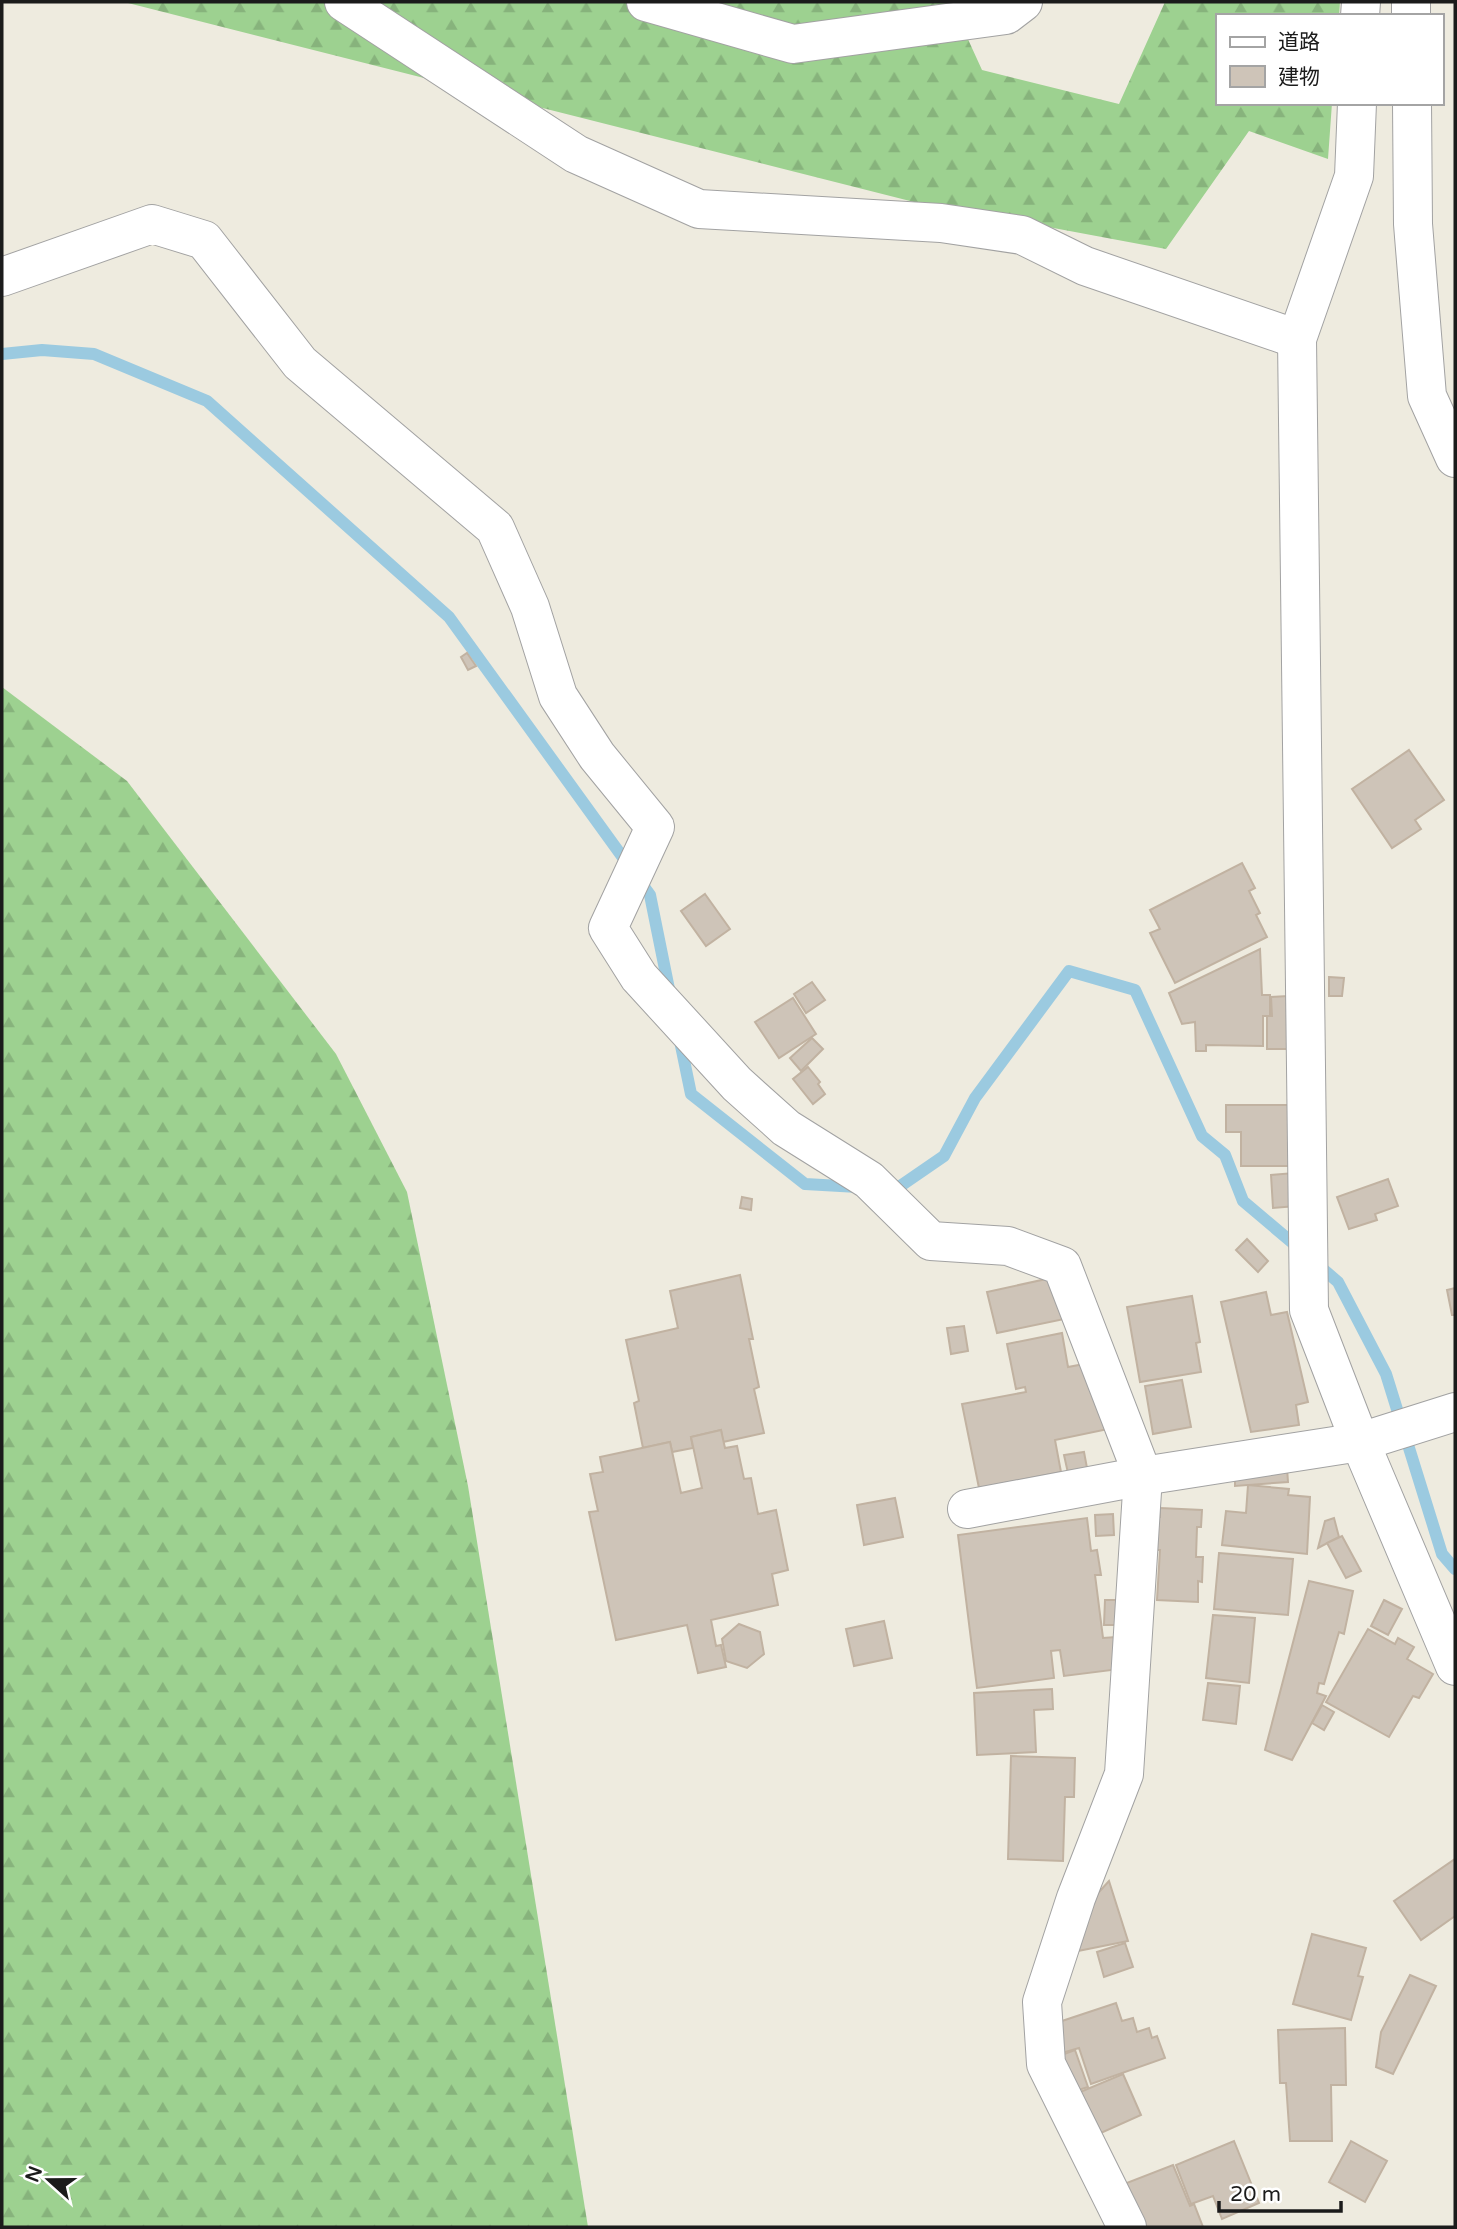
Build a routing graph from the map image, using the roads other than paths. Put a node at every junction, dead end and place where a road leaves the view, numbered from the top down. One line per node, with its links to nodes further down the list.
1 (344, 2): 7 (street)
2 (646, 2): 3 (street)
3 (1023, 2)
4 (1357, 105): 7 (street)
5 (1412, 105): 8 (street)
6 (2, 276): 11 (street)
7 (1297, 339): 10 (street)
8 (1455, 458)
9 (1455, 1412): 10 (street)
10 (1360, 1442): 11 (street); 13 (street)
11 (1143, 1476): 12 (street); 14 (street)
12 (967, 1509)
13 (1455, 1665)
14 (1127, 2227)

